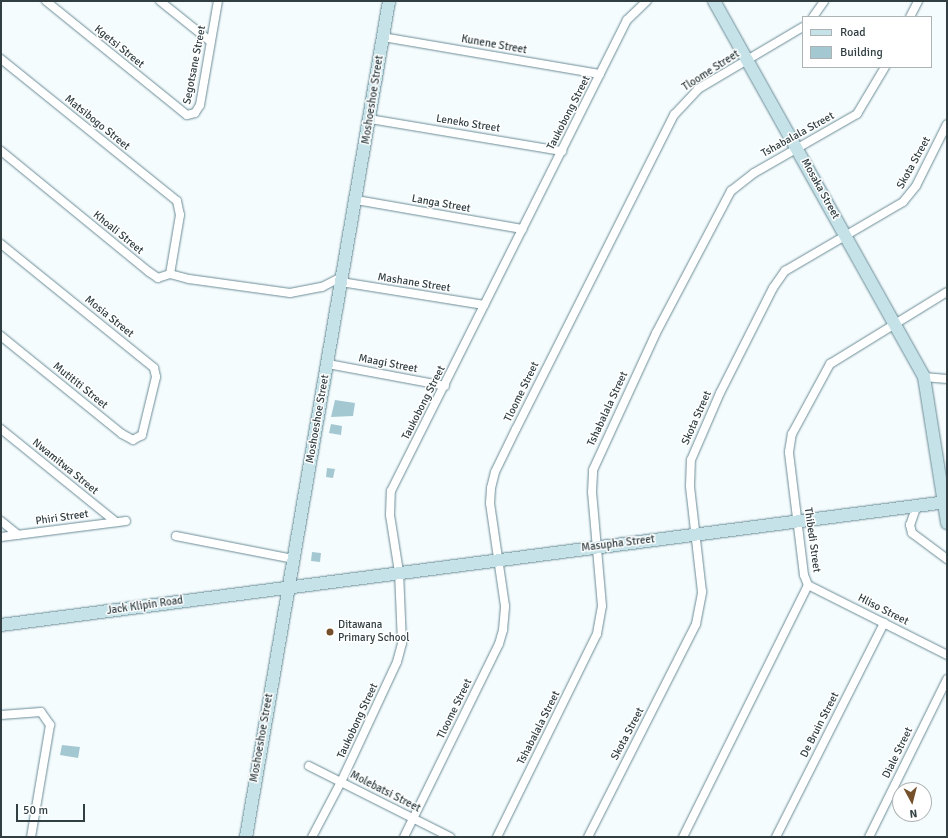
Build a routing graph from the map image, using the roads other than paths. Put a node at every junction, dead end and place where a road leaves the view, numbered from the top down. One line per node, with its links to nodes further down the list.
1 (46, 1): 18 (street, Kgetsi Street)
2 (160, 1): 13 (street)
3 (218, 1): 13 (street, Segotsane Street)
4 (389, 1): 12 (street, Moshoeshoe Street)
5 (647, 1): 17 (street, Taukobong Street)
6 (714, 1): 15 (street, Mosaka Street)
7 (824, 1): 9 (street)
8 (918, 1): 10 (street)
9 (814, 16)
10 (910, 16)
11 (802, 28): 15 (street, Tloome Street)
12 (383, 37): 17 (street, Kunene Street); 19 (street, Moshoeshoe Street)
13 (211, 42): 18 (street, Segotsane Street)
14 (1, 59): 28 (street, Matsibogo Street)
15 (747, 60): 21 (street, Mosaka Street); 53 (street, Tloome Street)
16 (884, 68): 21 (street, Tshabalala Street)
17 (600, 74): 23 (street, Taukobong Street)
18 (178, 109)
19 (370, 118): 23 (street, Leneko Street); 24 (street, Moshoeshoe Street)
20 (947, 124): 26 (street, Skota Street)
21 (797, 148): 26 (street, Mosaka Street); 51 (street, Tshabalala Street)
22 (1, 151): 28 (street, Khoali Street)
23 (562, 151): 25 (street, Taukobong Street)
24 (356, 200): 25 (street, Langa Street); 29 (street, Moshoeshoe Street)
25 (523, 229): 31 (street, Taukobong Street)
26 (846, 234): 32 (street, Mosaka Street); 47 (street, Skota Street)
27 (1, 244): 39 (street, Mosia Street)
28 (170, 274): 29 (street)
29 (342, 280): 31 (street, Mashane Street); 34 (street, Moshoeshoe Street)
30 (947, 292): 32 (street, Thibedi Street)
31 (484, 306): 37 (street, Taukobong Street)
32 (893, 323): 35 (street, Mosaka Street); 44 (street, Thibedi Street)
33 (1, 336): 39 (street, Mutititi Street)
34 (328, 364): 37 (street, Maagi Street); 52 (street, Moshoeshoe Street)
35 (924, 377): 36 (street); 40 (street, Mosaka Street)
36 (947, 379)
37 (444, 386): 55 (street, Taukobong Street)
38 (1, 429): 45 (street, Nwamitwa Street)
39 (145, 429)
40 (945, 502): 41 (street, Masupha Street); 46 (street, Mosaka Street)
41 (917, 505): 44 (street, Masupha Street); 54 (street)
42 (1, 521): 48 (street)
43 (126, 521): 45 (street, Phiri Street)
44 (798, 521): 47 (street, Masupha Street); 56 (street, Thibedi Street)
45 (116, 522): 48 (street, Phiri Street)
46 (947, 523)
47 (697, 534): 51 (street, Masupha Street); 72 (street, Skota Street)
48 (18, 535): 50 (street, Phiri Street)
49 (176, 536): 52 (street)
50 (1, 537)
51 (597, 547): 53 (street, Masupha Street); 71 (street, Tshabalala Street)
52 (293, 559): 57 (street, Moshoeshoe Street)
53 (501, 559): 55 (street, Masupha Street); 65 (street, Tloome Street)
54 (947, 559)
55 (399, 572): 57 (street, Masupha Street); 64 (street, Taukobong Street)
56 (808, 585): 58 (street, Hliso Street); 73 (street, Thibedi Street)
57 (288, 587): 59 (street, Jack Klipin Road); 67 (street, Moshoeshoe Street)
58 (884, 623): 60 (street, Hliso Street); 74 (street, De Bruin Street)
59 (1, 626)
60 (947, 655)
61 (947, 679): 75 (street, Diale Street)
62 (1, 715): 66 (street)
63 (309, 766): 64 (street, Molebatsi Street)
64 (342, 782): 65 (street, Molebatsi Street); 68 (street, Taukobong Street)
65 (413, 818): 69 (street, Tloome Street); 70 (street, Molebatsi Street)
66 (31, 837)
67 (246, 837)
68 (312, 837)
69 (404, 837)
70 (450, 837)
71 (497, 837)
72 (588, 837)
73 (683, 837)
74 (776, 837)
75 (869, 837)

